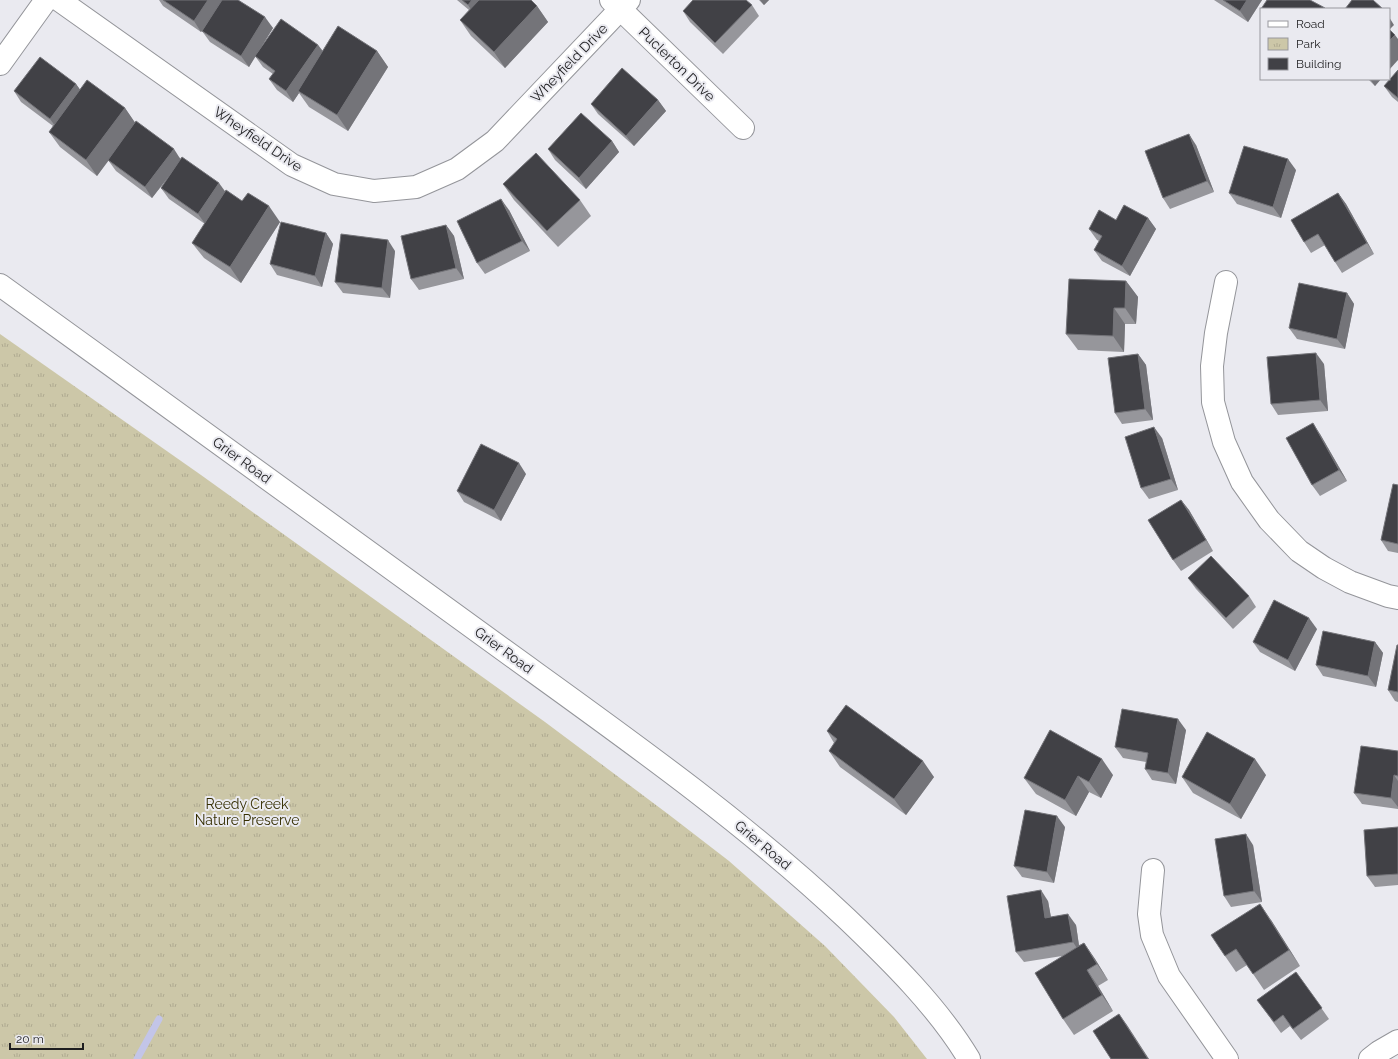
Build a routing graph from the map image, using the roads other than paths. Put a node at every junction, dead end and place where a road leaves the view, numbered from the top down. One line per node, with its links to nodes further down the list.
1 (46, 0): 4 (street)
2 (59, 0): 3 (street, Wheyfield Drive)
3 (620, 3): 5 (street, Puclerton Drive)
4 (0, 64)
5 (743, 128)
6 (1226, 282): 8 (street)
7 (0, 285): 11 (street, Grier Road)
8 (1398, 598)
9 (1153, 870): 12 (street)
10 (1398, 1041): 13 (street)
11 (969, 1059)
12 (1227, 1059)
13 (1370, 1059)

